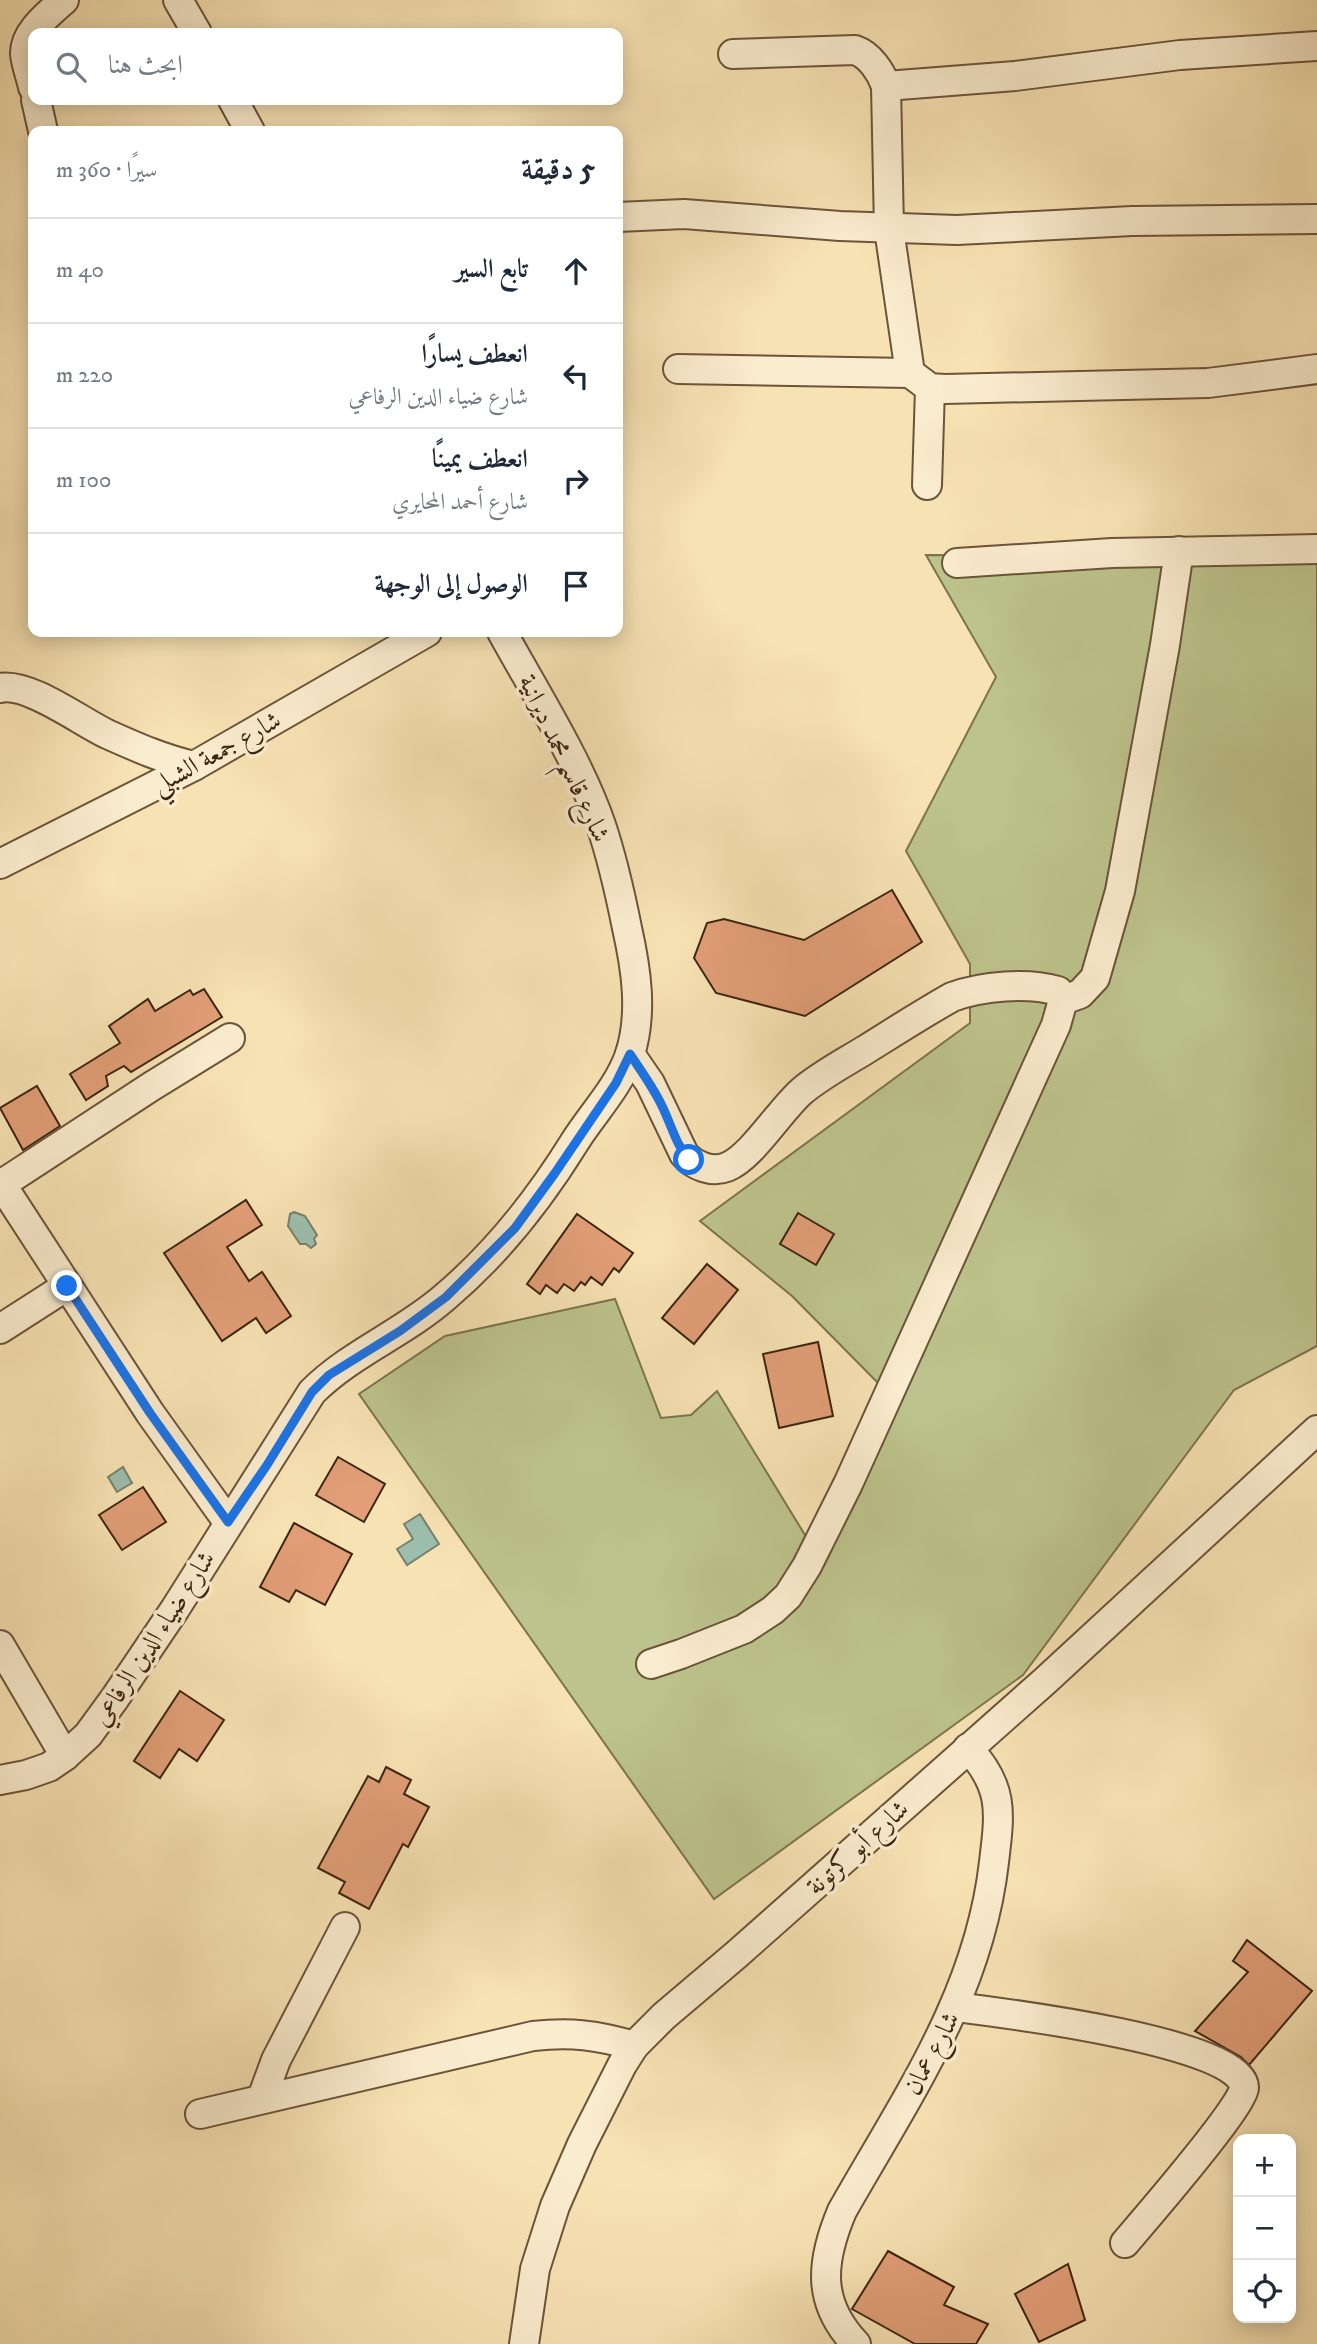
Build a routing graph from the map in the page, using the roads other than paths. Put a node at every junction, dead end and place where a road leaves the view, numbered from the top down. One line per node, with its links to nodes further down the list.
1 (64, 0): 3 (street)
2 (178, 0): 4 (street)
3 (36, 28)
4 (194, 28)
5 (28, 42): 8 (street)
6 (1317, 46): 9 (street)
7 (733, 54): 9 (street)
8 (28, 67)
9 (886, 86): 16 (street)
10 (37, 105): 12 (street)
11 (236, 105): 13 (street)
12 (42, 126)
13 (247, 126)
14 (623, 217): 16 (street)
15 (1317, 219): 16 (street)
16 (889, 229): 19 (street)
17 (1317, 363): 19 (street)
18 (678, 369): 19 (street)
19 (920, 381): 20 (street)
20 (927, 485)
21 (1317, 549): 22 (street)
22 (1179, 551): 23 (street); 29 (street)
23 (957, 563)
24 (419, 637): 27 (street, شارع جمعة الشبلي)
25 (505, 637): 31 (street, شارع قاسم محمد ديرانية)
26 (0, 688): 27 (street)
27 (194, 766): 28 (street, شارع جمعة الشبلي)
28 (0, 864)
29 (1063, 1000): 31 (street); 38 (street)
30 (230, 1038): 32 (street)
31 (630, 1054): 36 (street, شارع ضياء الدين الرفاعي)
32 (1, 1183): 33 (street)
33 (67, 1286): 34 (street); 36 (street)
34 (0, 1329)
35 (1317, 1430): 39 (street, شارع أبو كرتونة)
36 (228, 1522): 40 (street, شارع ضياء الدين الرفاعي)
37 (0, 1645): 40 (street)
38 (651, 1664)
39 (968, 1748): 43 (street, شارع عمان); 44 (street, شارع أبو كرتونة)
40 (65, 1756): 41 (street, شارع ضياء الدين الرفاعي)
41 (0, 1780)
42 (345, 1927): 45 (street)
43 (956, 2007): 47 (street); 49 (street, شارع عمان)
44 (634, 2046): 45 (street); 48 (street, شارع أبو كرتونة)
45 (261, 2098): 46 (street)
46 (200, 2114)
47 (1125, 2244)
48 (524, 2344)
49 (856, 2344)

